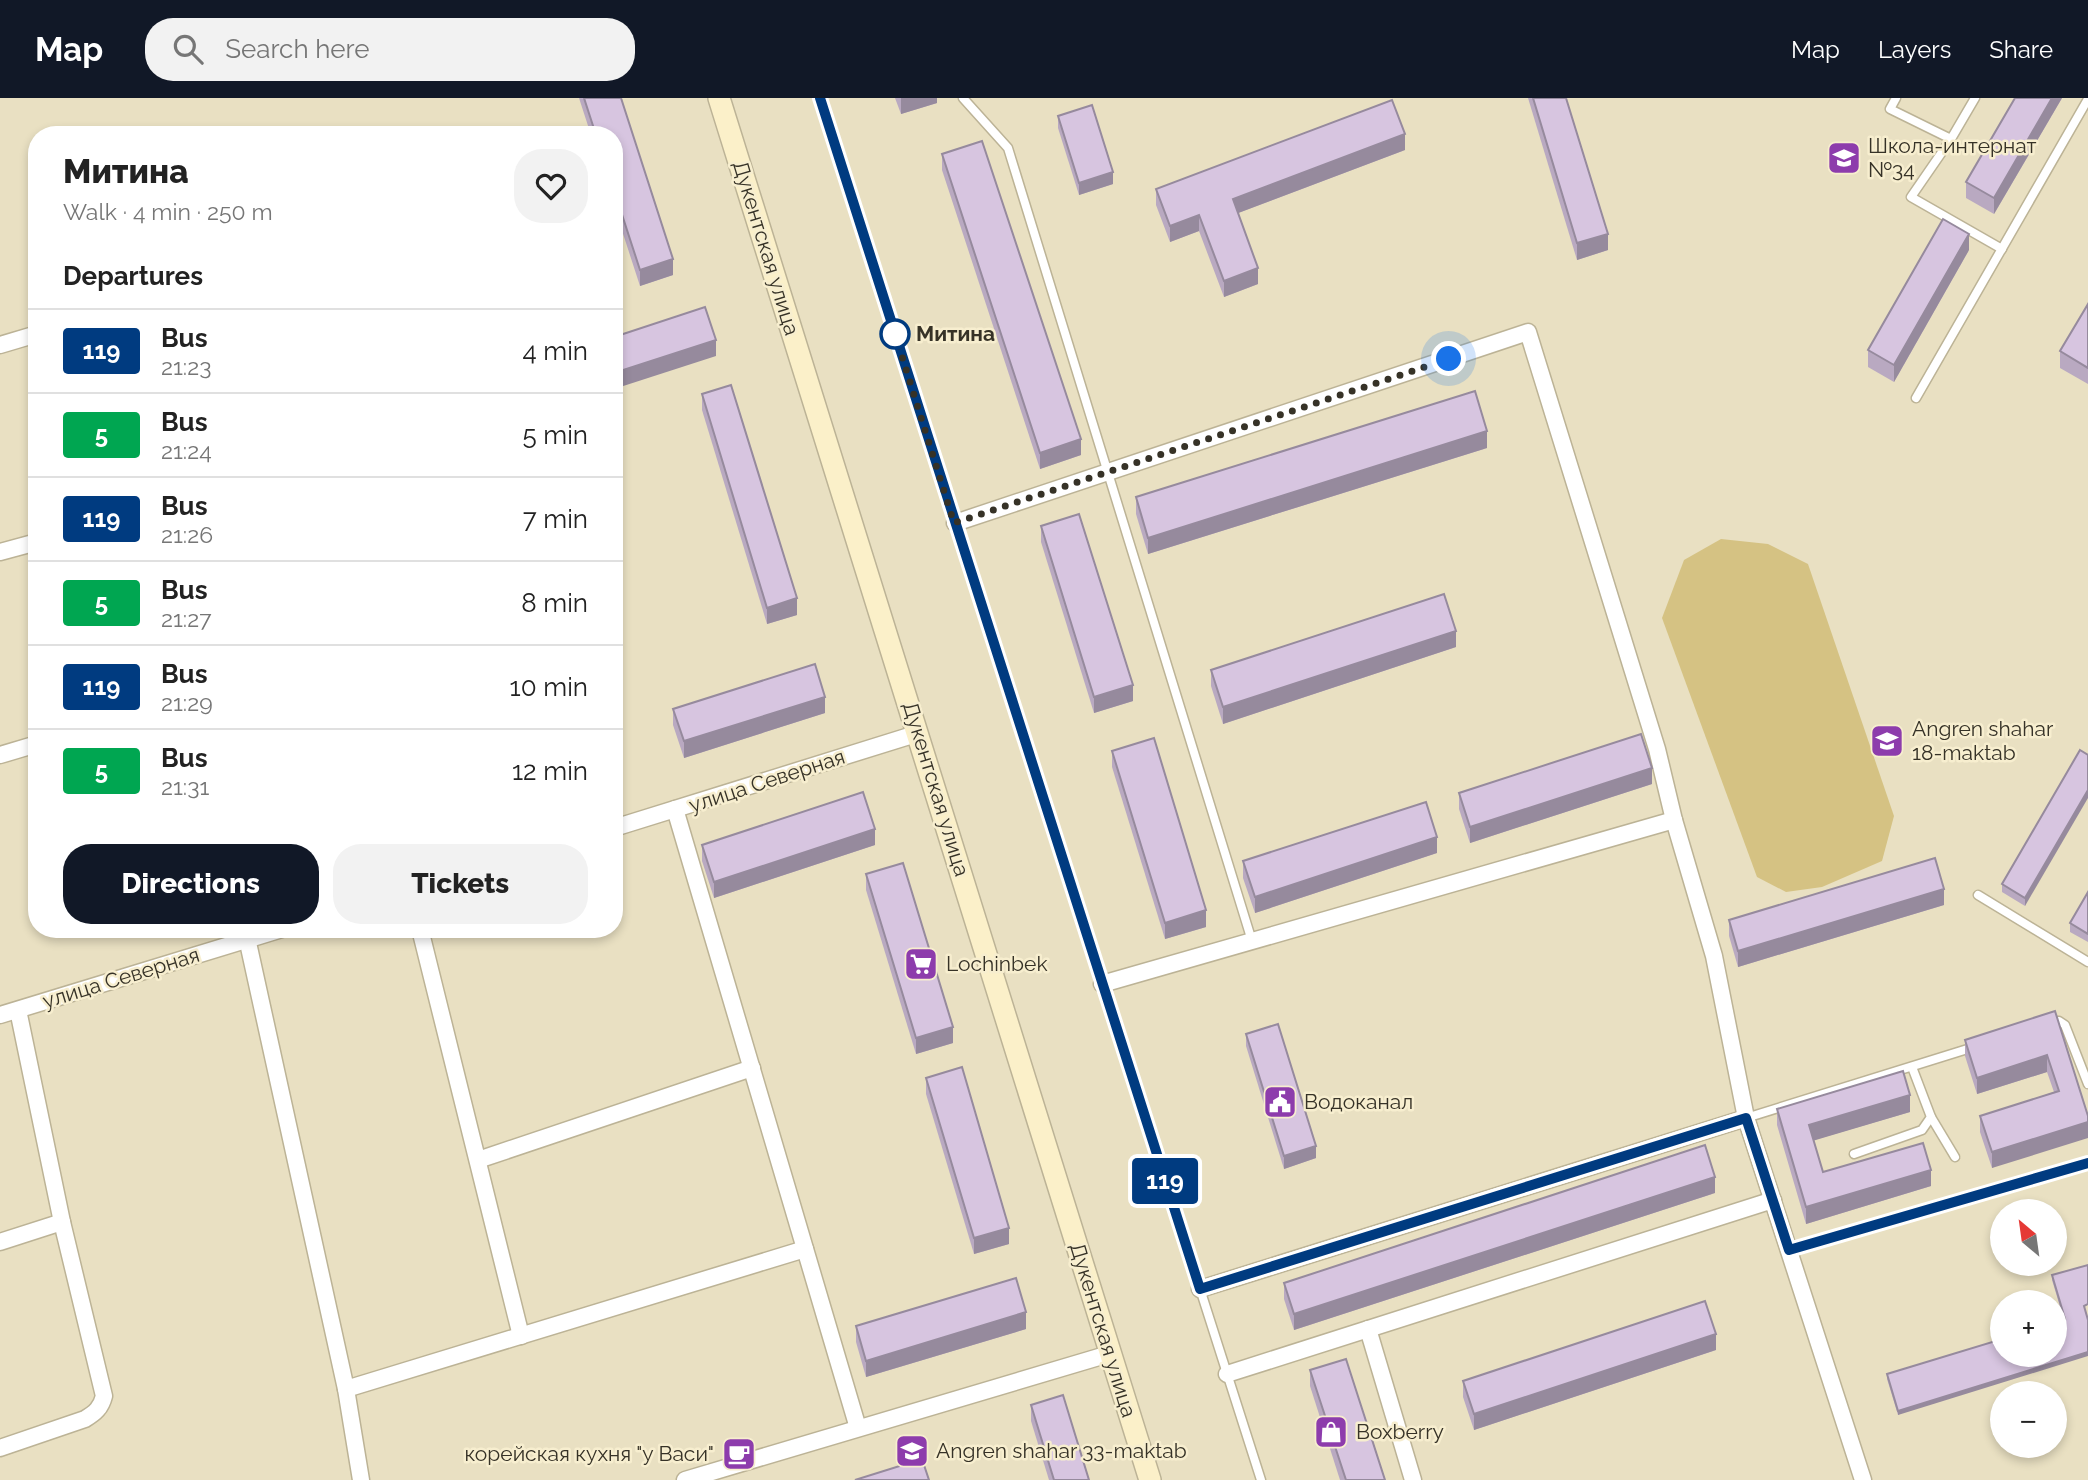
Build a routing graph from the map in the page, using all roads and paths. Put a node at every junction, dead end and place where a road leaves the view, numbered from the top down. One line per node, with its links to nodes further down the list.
1 (719, 98): 16 (main road, Дукентская улица)
2 (820, 98): 13 (lane)
3 (963, 98): 12 (lane)
4 (1896, 98): 7 (lane)
5 (1975, 98): 7 (lane)
6 (2088, 99): 8 (lane)
7 (1951, 139): 8 (lane)
8 (2002, 249): 11 (lane)
9 (28, 337): 10 (street)
10 (0, 345)
11 (1916, 398)
12 (1108, 473): 13 (street); 20 (street); 26 (lane)
13 (954, 523): 28 (lane)
14 (28, 544): 15 (street)
15 (0, 552)
16 (919, 733): 19 (street, улица Северная); 50 (main road, Дукентская улица)
17 (28, 747): 18 (street)
18 (0, 755)
19 (675, 809): 21 (street, улица Северная); 34 (street)
20 (1674, 820): 26 (street); 37 (street)
21 (623, 825)
22 (1978, 895): 27 (lane)
23 (238, 938): 29 (street, улица Северная)
24 (248, 938): 52 (street)
25 (422, 938): 40 (street)
26 (1252, 941): 28 (street)
27 (2088, 962)
28 (1102, 984): 47 (lane)
29 (19, 1010): 30 (street, улица Северная); 43 (street)
30 (0, 1015)
31 (2039, 1025): 35 (lane)
32 (1988, 1042): 33 (lane)
33 (1912, 1067): 36 (lane); 37 (lane)
34 (752, 1068): 40 (street); 45 (street)
35 (2088, 1084)
36 (1931, 1117): 38 (lane); 39 (lane)
37 (1746, 1118): 42 (street); 47 (street)
38 (1853, 1154)
39 (1955, 1157)
40 (478, 1160): 49 (street)
41 (2088, 1163): 46 (lane)
42 (1773, 1200): 46 (street); 48 (street)
43 (62, 1222): 44 (street); 54 (street)
44 (0, 1242)
45 (805, 1249): 49 (street); 53 (street)
46 (1789, 1250): 60 (street)
47 (1200, 1289): 51 (lane)
48 (1368, 1329): 51 (street); 59 (street)
49 (521, 1336): 52 (street)
50 (1109, 1354): 53 (street); 57 (main road, Дукентская улица)
51 (1227, 1374): 58 (lane)
52 (346, 1389): 55 (street)
53 (858, 1428): 56 (street)
54 (0, 1448)
55 (361, 1480)
56 (685, 1480)
57 (1150, 1480)
58 (1261, 1480)
59 (1413, 1480)
60 (1863, 1480)

